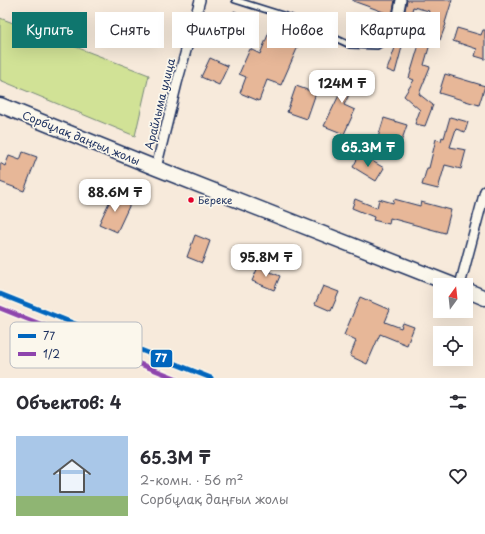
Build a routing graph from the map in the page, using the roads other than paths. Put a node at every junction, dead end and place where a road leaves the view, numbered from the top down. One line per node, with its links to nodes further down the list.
1 (200, 0): 7 (street, Арайлыма улица)
2 (234, 0): 5 (lane)
3 (401, 0): 4 (street)
4 (399, 12)
5 (346, 43)
6 (0, 105): 7 (main road, Сорбұлақ даңғыл жолы)
7 (156, 168): 9 (main road, Сорбұлақ даңғыл жолы)
8 (485, 191): 10 (street)
9 (435, 278)
10 (462, 278)
11 (473, 293): 12 (main road)
12 (485, 298)

